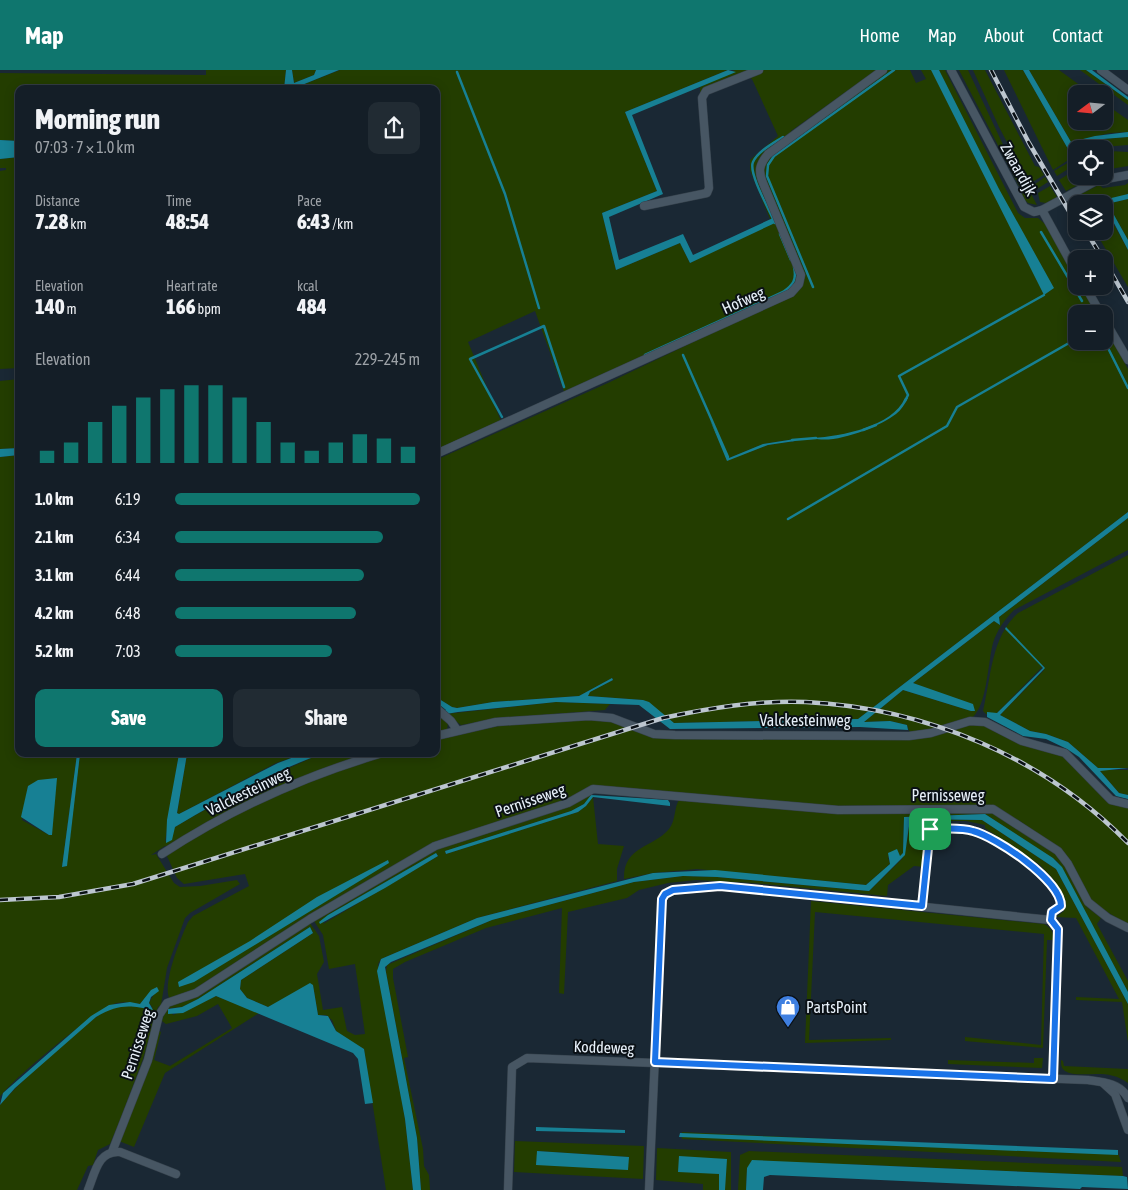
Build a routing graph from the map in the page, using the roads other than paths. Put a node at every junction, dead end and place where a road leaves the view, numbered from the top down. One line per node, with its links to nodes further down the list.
1 (759, 70): 7 (street)
2 (883, 70): 12 (street, Hofweg)
3 (951, 70): 8 (street, Zwaardijk)
4 (1101, 70): 5 (street)
5 (1128, 90)
6 (1128, 175): 8 (street, Zwaardijk)
7 (644, 206)
8 (1042, 210): 9 (street)
9 (1068, 257)
10 (1113, 334): 11 (street)
11 (1128, 360)
12 (440, 452)
13 (440, 711): 14 (street)
14 (457, 730): 15 (street, Valckesteinweg); 17 (street, Valckesteinweg)
15 (440, 735)
16 (370, 757): 18 (street, Valckesteinweg)
17 (1128, 804)
18 (162, 854)
19 (922, 906): 20 (street); 20 (street); 22 (street)
20 (1051, 920): 23 (street)
21 (1128, 928): 27 (street, Pernisseweg)
22 (655, 1062): 23 (street, Koddeweg); 30 (street, Koddeweg); 31 (street)
23 (1053, 1079): 24 (street, Koddeweg)
24 (1102, 1082): 25 (street, Koddeweg); 26 (street)
25 (1128, 1098)
26 (1128, 1130)
27 (112, 1152): 28 (street); 29 (street, Pernisseweg)
28 (176, 1174)
29 (88, 1190)
30 (508, 1190)
31 (649, 1190)

